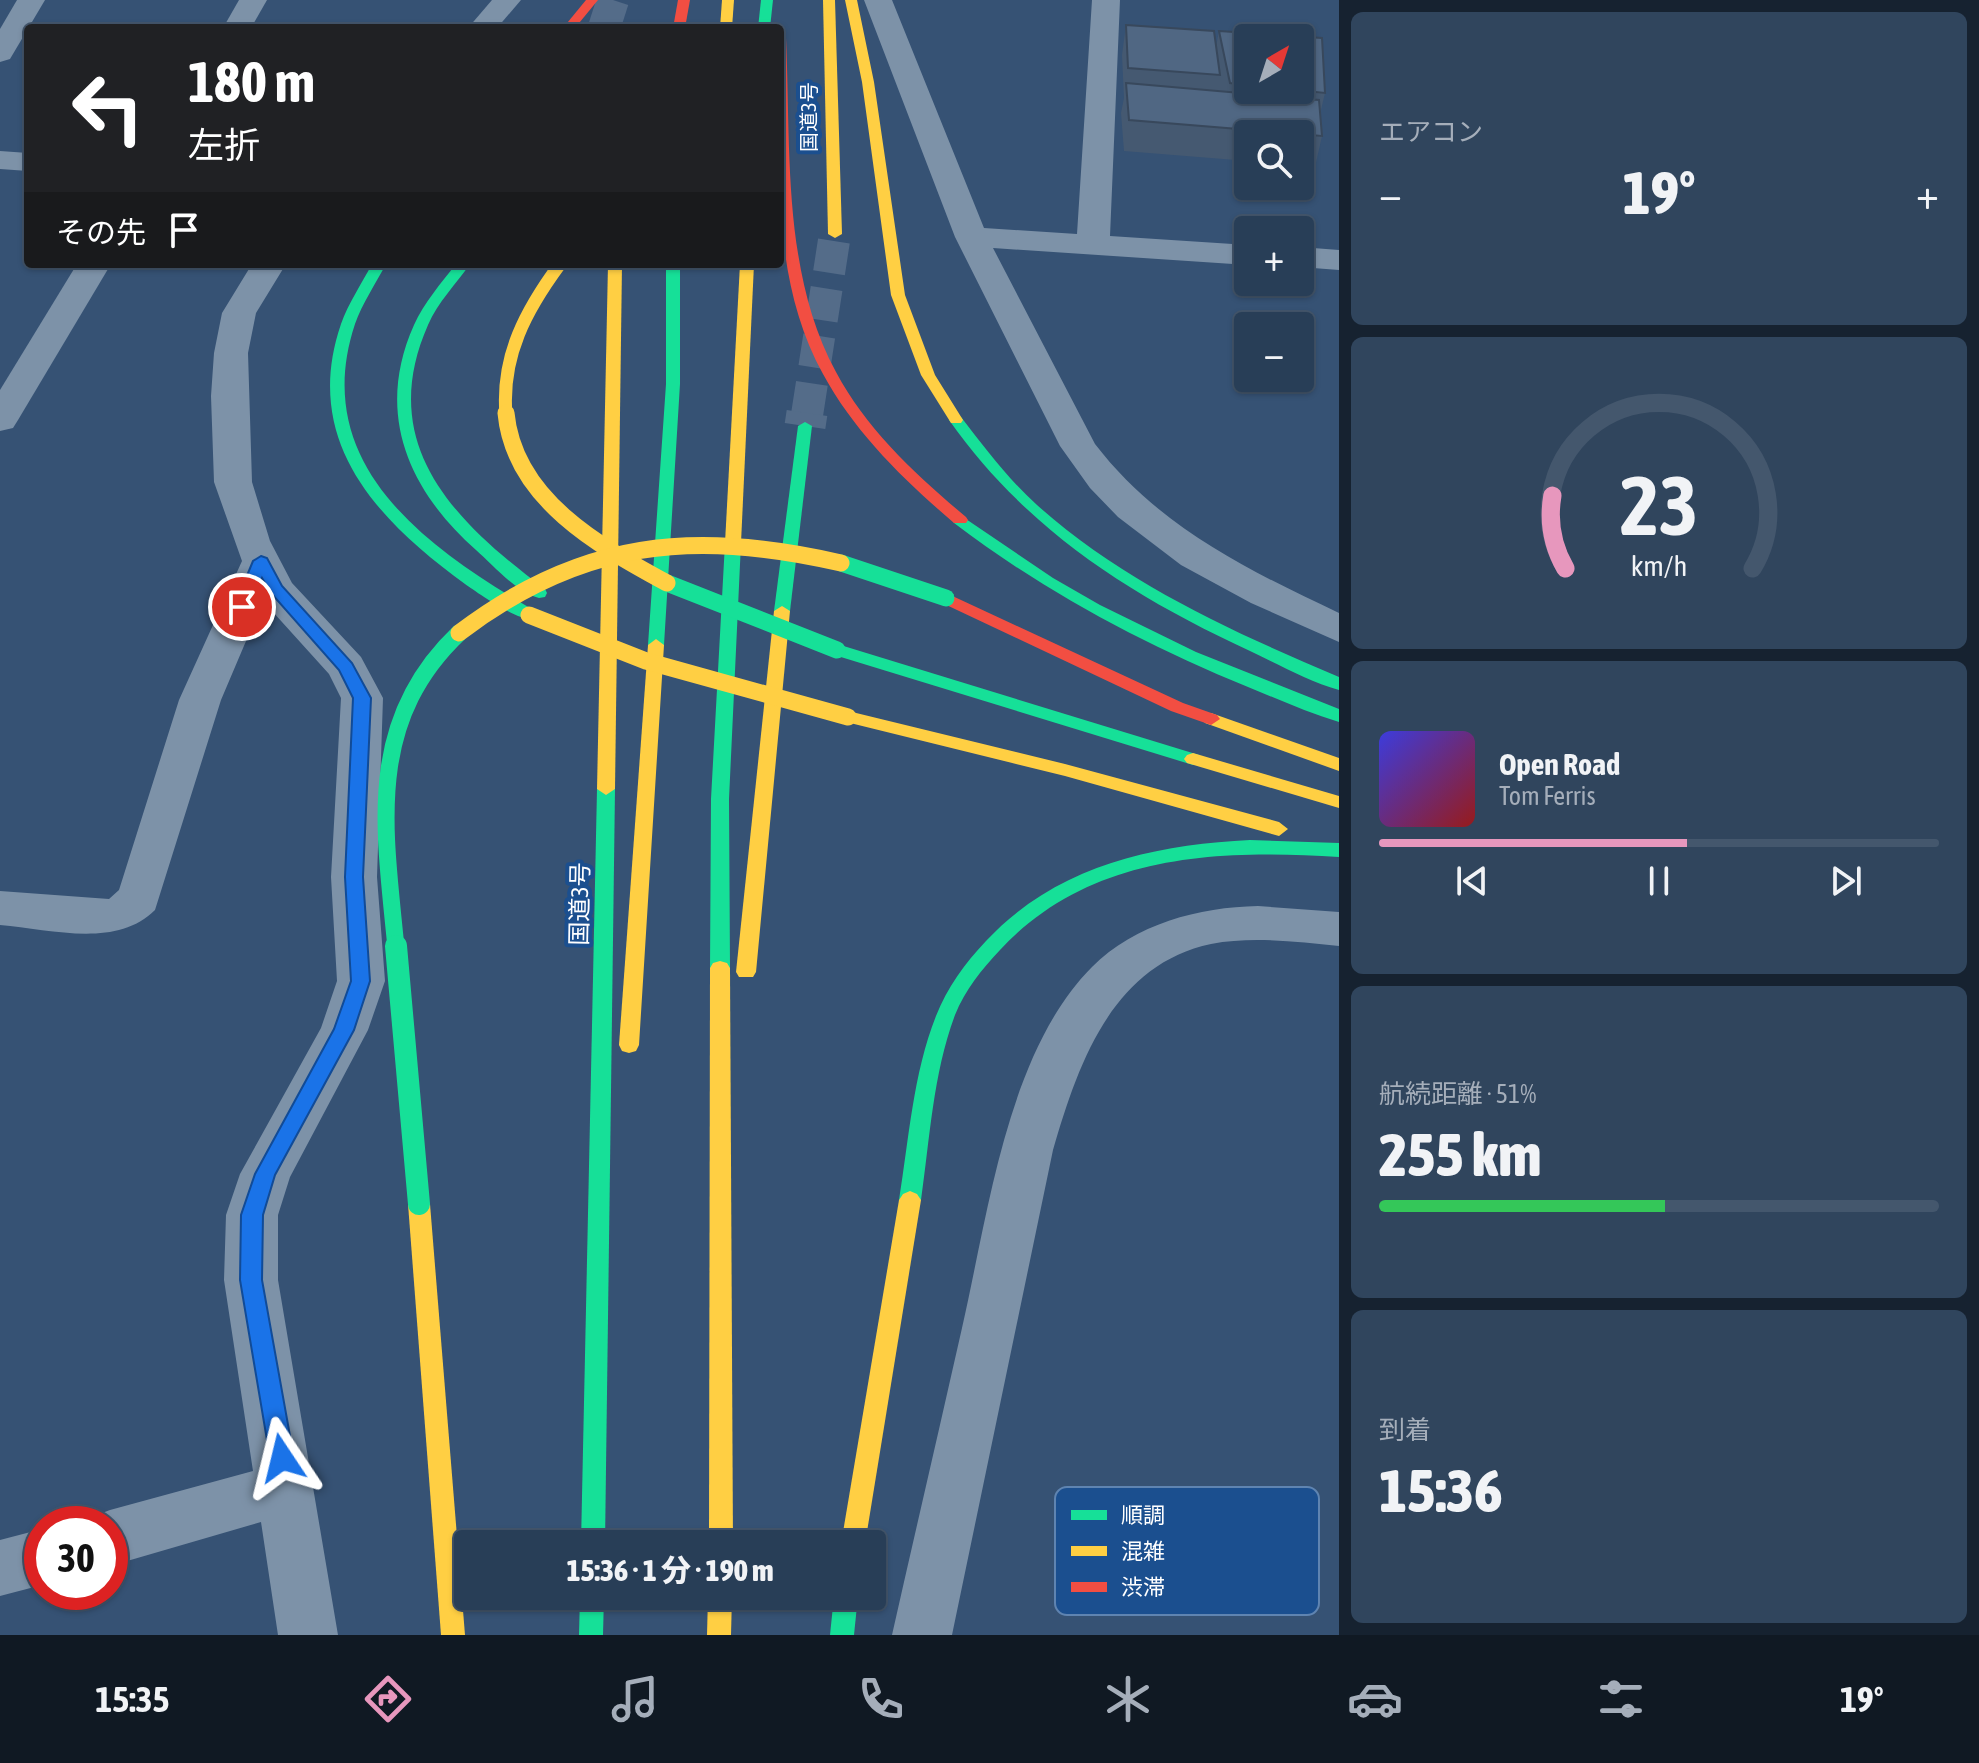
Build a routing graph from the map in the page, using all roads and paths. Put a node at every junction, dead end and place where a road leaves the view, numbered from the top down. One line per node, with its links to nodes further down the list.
1 (31, 0): 20 (street)
2 (253, 0): 13 (street)
3 (507, 0): 14 (street)
4 (592, 0): 15 (highway)
5 (684, 0): 16 (highway)
6 (728, 0): 17 (highway)
7 (767, 0): 18 (highway)
8 (778, 0): 19 (highway)
9 (829, 0): 24 (highway, 国道3号)
10 (851, 0): 42 (highway)
11 (878, 0): 25 (street)
12 (1106, 0): 26 (street)
13 (239, 24)
14 (486, 24)
15 (572, 24)
16 (680, 24)
17 (726, 24)
18 (764, 24)
19 (779, 24)
20 (0, 53)
21 (784, 101): 44 (highway)
22 (0, 160): 23 (street)
23 (24, 162)
24 (835, 234)
25 (971, 237): 26 (street); 41 (street)
26 (1093, 247): 27 (street)
27 (1234, 254)
28 (1314, 258): 29 (street)
29 (1339, 260)
30 (92, 268): 38 (street)
31 (267, 268): 40 (street)
32 (377, 268): 43 (highway, bridge)
33 (460, 268): 43 (highway, bridge)
34 (557, 268): 46 (highway, bridge)
35 (615, 268): 55 (highway, 国道3号)
36 (673, 268): 51 (highway)
37 (747, 268): 56 (highway)
38 (0, 420)
39 (805, 426): 50 (highway)
40 (261, 561): 48 (street); 54 (street)
41 (1339, 629)
42 (1339, 684)
43 (753, 693): 47 (highway, bridge)
44 (1339, 716)
45 (1339, 765): 67 (highway, bridge)
46 (1339, 802)
47 (1339, 848): 59 (highway)
48 (0, 908)
49 (1339, 929): 71 (street)
50 (745, 989)
51 (628, 1057)
52 (740, 1098): 56 (highway)
53 (619, 1183): 55 (highway)
54 (287, 1488): 60 (street); 66 (street)
55 (594, 1499): 57 (highway, 国道3号)
56 (722, 1504): 58 (highway)
57 (593, 1530)
58 (721, 1530)
59 (855, 1530)
60 (128, 1533)
61 (24, 1562): 62 (street)
62 (0, 1568)
63 (592, 1610): 68 (highway)
64 (720, 1610): 69 (highway)
65 (845, 1610): 70 (highway)
66 (308, 1635)
67 (453, 1635)
68 (591, 1635)
69 (719, 1635)
70 (842, 1635)
71 (922, 1635)

